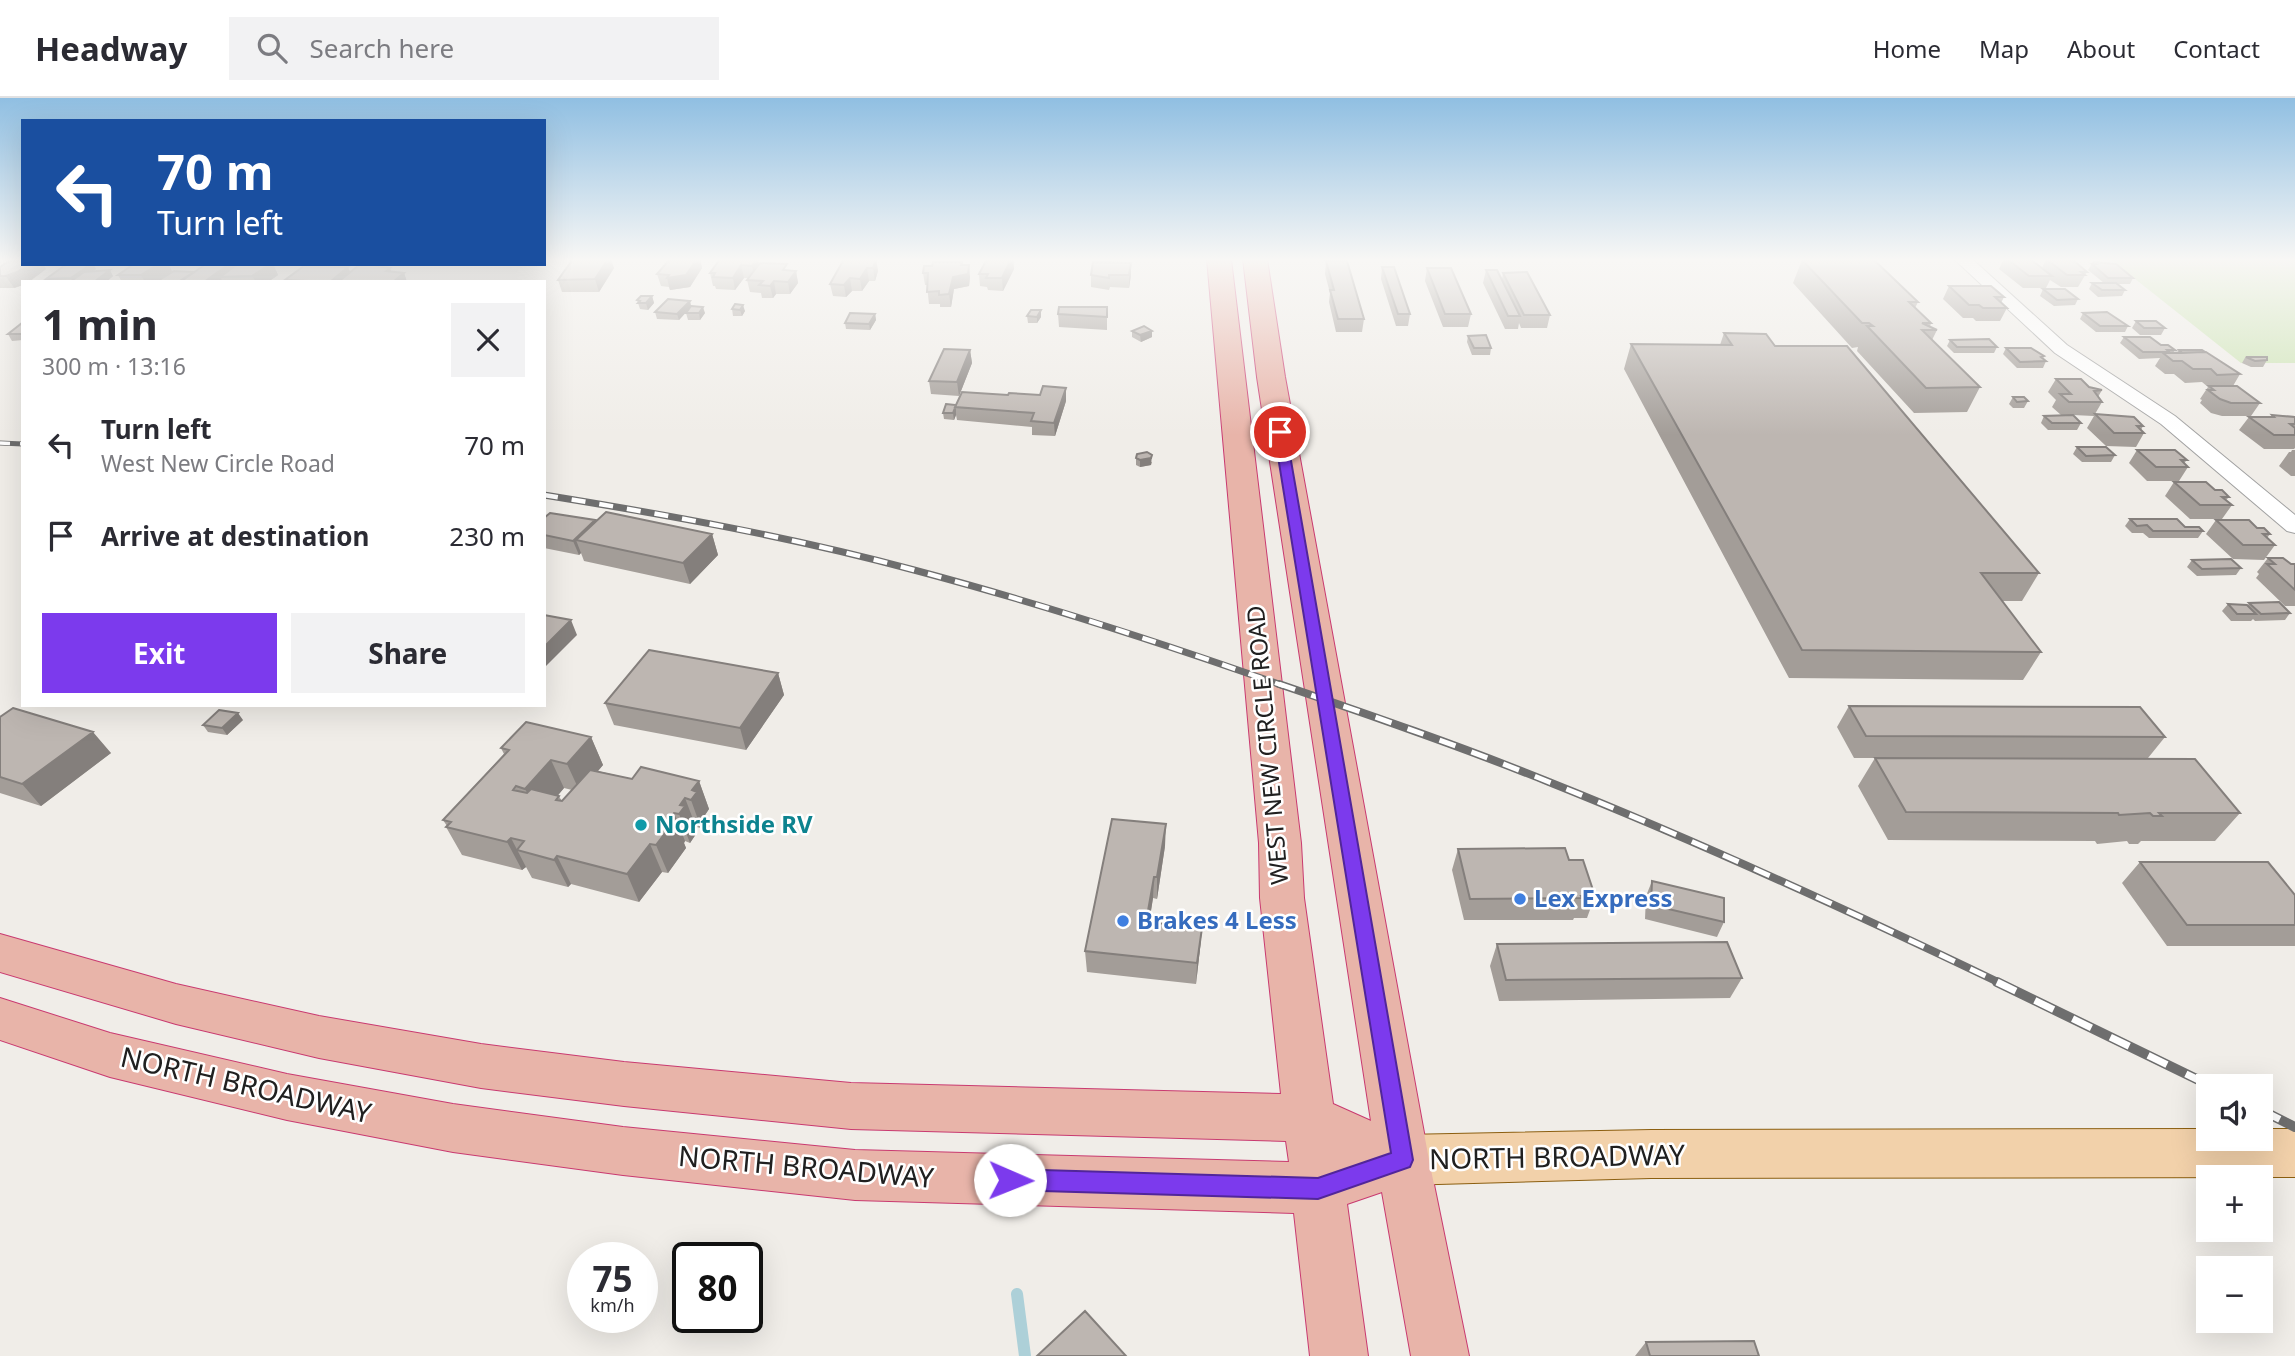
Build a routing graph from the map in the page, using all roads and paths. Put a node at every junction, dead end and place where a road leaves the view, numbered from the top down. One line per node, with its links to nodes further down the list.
1 (1225, 318): 7 (highway, WEST NEW CIRCLE ROAD)
2 (1263, 318): 9 (highway)
3 (2027, 318): 4 (street)
4 (2295, 526)
5 (0, 953): 7 (highway)
6 (0, 1019): 10 (highway, NORTH BROADWAY)
7 (1308, 1118): 9 (highway); 10 (highway, WEST NEW CIRCLE ROAD)
8 (2295, 1153): 9 (main road, NORTH BROADWAY)
9 (1403, 1160): 10 (highway, NORTH BROADWAY); 12 (highway)
10 (1318, 1188): 11 (highway, WEST NEW CIRCLE ROAD)
11 (1339, 1356)
12 (1440, 1356)

